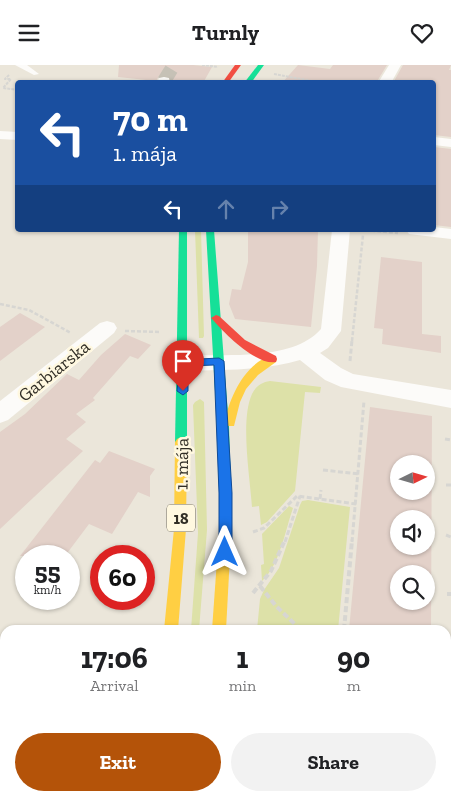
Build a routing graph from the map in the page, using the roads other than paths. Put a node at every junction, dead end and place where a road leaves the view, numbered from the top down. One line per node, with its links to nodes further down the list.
1 (18, 65): 5 (lane)
2 (238, 65): 6 (main road)
3 (261, 65): 7 (main road)
4 (394, 65): 8 (street)
5 (36, 73)
6 (227, 80)
7 (249, 80)
8 (386, 80)
9 (436, 141): 10 (street)
10 (451, 143)
11 (183, 232): 21 (main road, 18)
12 (210, 232): 16 (main road)
13 (341, 232): 18 (street)
14 (433, 232): 15 (street)
15 (451, 234)
16 (216, 318): 19 (main road); 20 (main road)
17 (107, 328): 23 (street, Garbiarska)
18 (305, 353): 19 (street); 22 (street)
19 (272, 359): 20 (street); 24 (main road)
20 (219, 361): 21 (street); 24 (main road)
21 (183, 363): 25 (main road, 1. mája / 18)
22 (451, 399)
23 (0, 414)
24 (224, 449): 26 (main road)
25 (171, 625)
26 (219, 625)

